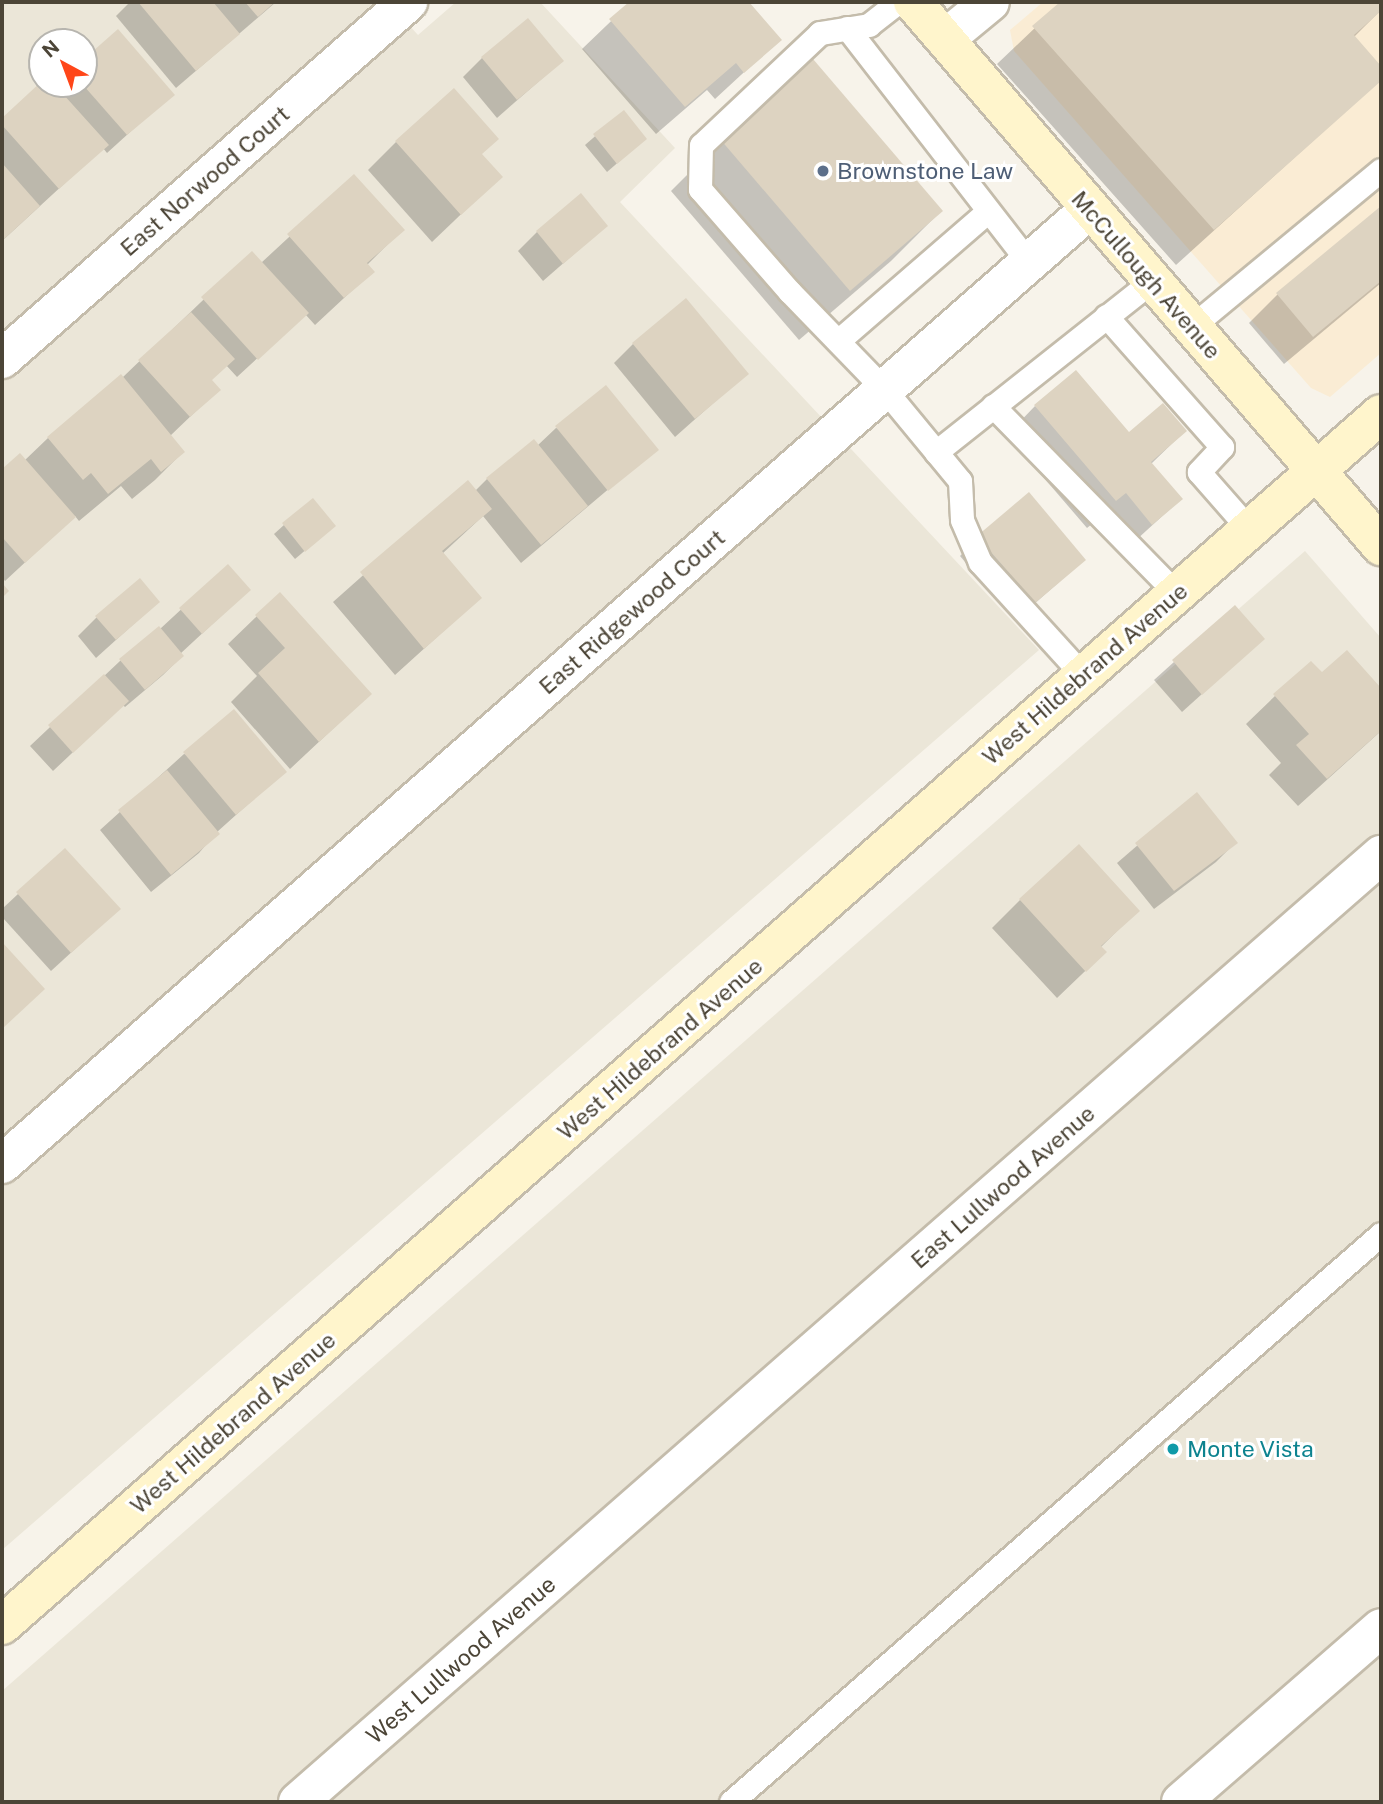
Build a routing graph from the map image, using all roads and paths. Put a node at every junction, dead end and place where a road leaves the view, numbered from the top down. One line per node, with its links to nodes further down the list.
1 (408, 2): 15 (street, East Norwood Court)
2 (898, 2): 5 (lane)
3 (913, 2): 6 (main road, McCullough Avenue)
4 (990, 2): 6 (street)
5 (847, 28): 9 (lane); 14 (lane)
6 (946, 39): 8 (main road, McCullough Avenue)
7 (1381, 170): 13 (lane)
8 (1090, 209): 10 (street, East Ridgewood Court); 11 (main road, McCullough Avenue)
9 (988, 211): 10 (lane); 14 (lane)
10 (1029, 262): 16 (street, East Ridgewood Court)
11 (1152, 281): 12 (lane); 13 (main road, McCullough Avenue)
12 (1106, 316): 17 (lane); 21 (lane)
13 (1191, 327): 20 (main road, McCullough Avenue)
14 (838, 341): 16 (lane)
15 (2, 359)
16 (885, 390): 19 (lane); 26 (street, East Ridgewood Court)
17 (993, 406): 19 (lane); 23 (lane)
18 (1381, 415): 20 (main road, West Hildebrand Avenue)
19 (936, 452): 24 (lane)
20 (1315, 470): 21 (main road, West Hildebrand Avenue); 22 (main road, McCullough Avenue)
21 (1249, 529): 23 (main road, West Hildebrand Avenue)
22 (1381, 546)
23 (1176, 593): 24 (main road, West Hildebrand Avenue)
24 (1083, 675): 29 (main road, West Hildebrand Avenue)
25 (1381, 855): 28 (street, East Lullwood Avenue)
26 (2, 1164)
27 (1381, 1234): 32 (lane)
28 (624, 1518): 31 (street, West Lullwood Avenue)
29 (2, 1625)
30 (1381, 1628): 33 (street)
31 (298, 1802)
32 (731, 1802)
33 (1181, 1802)

